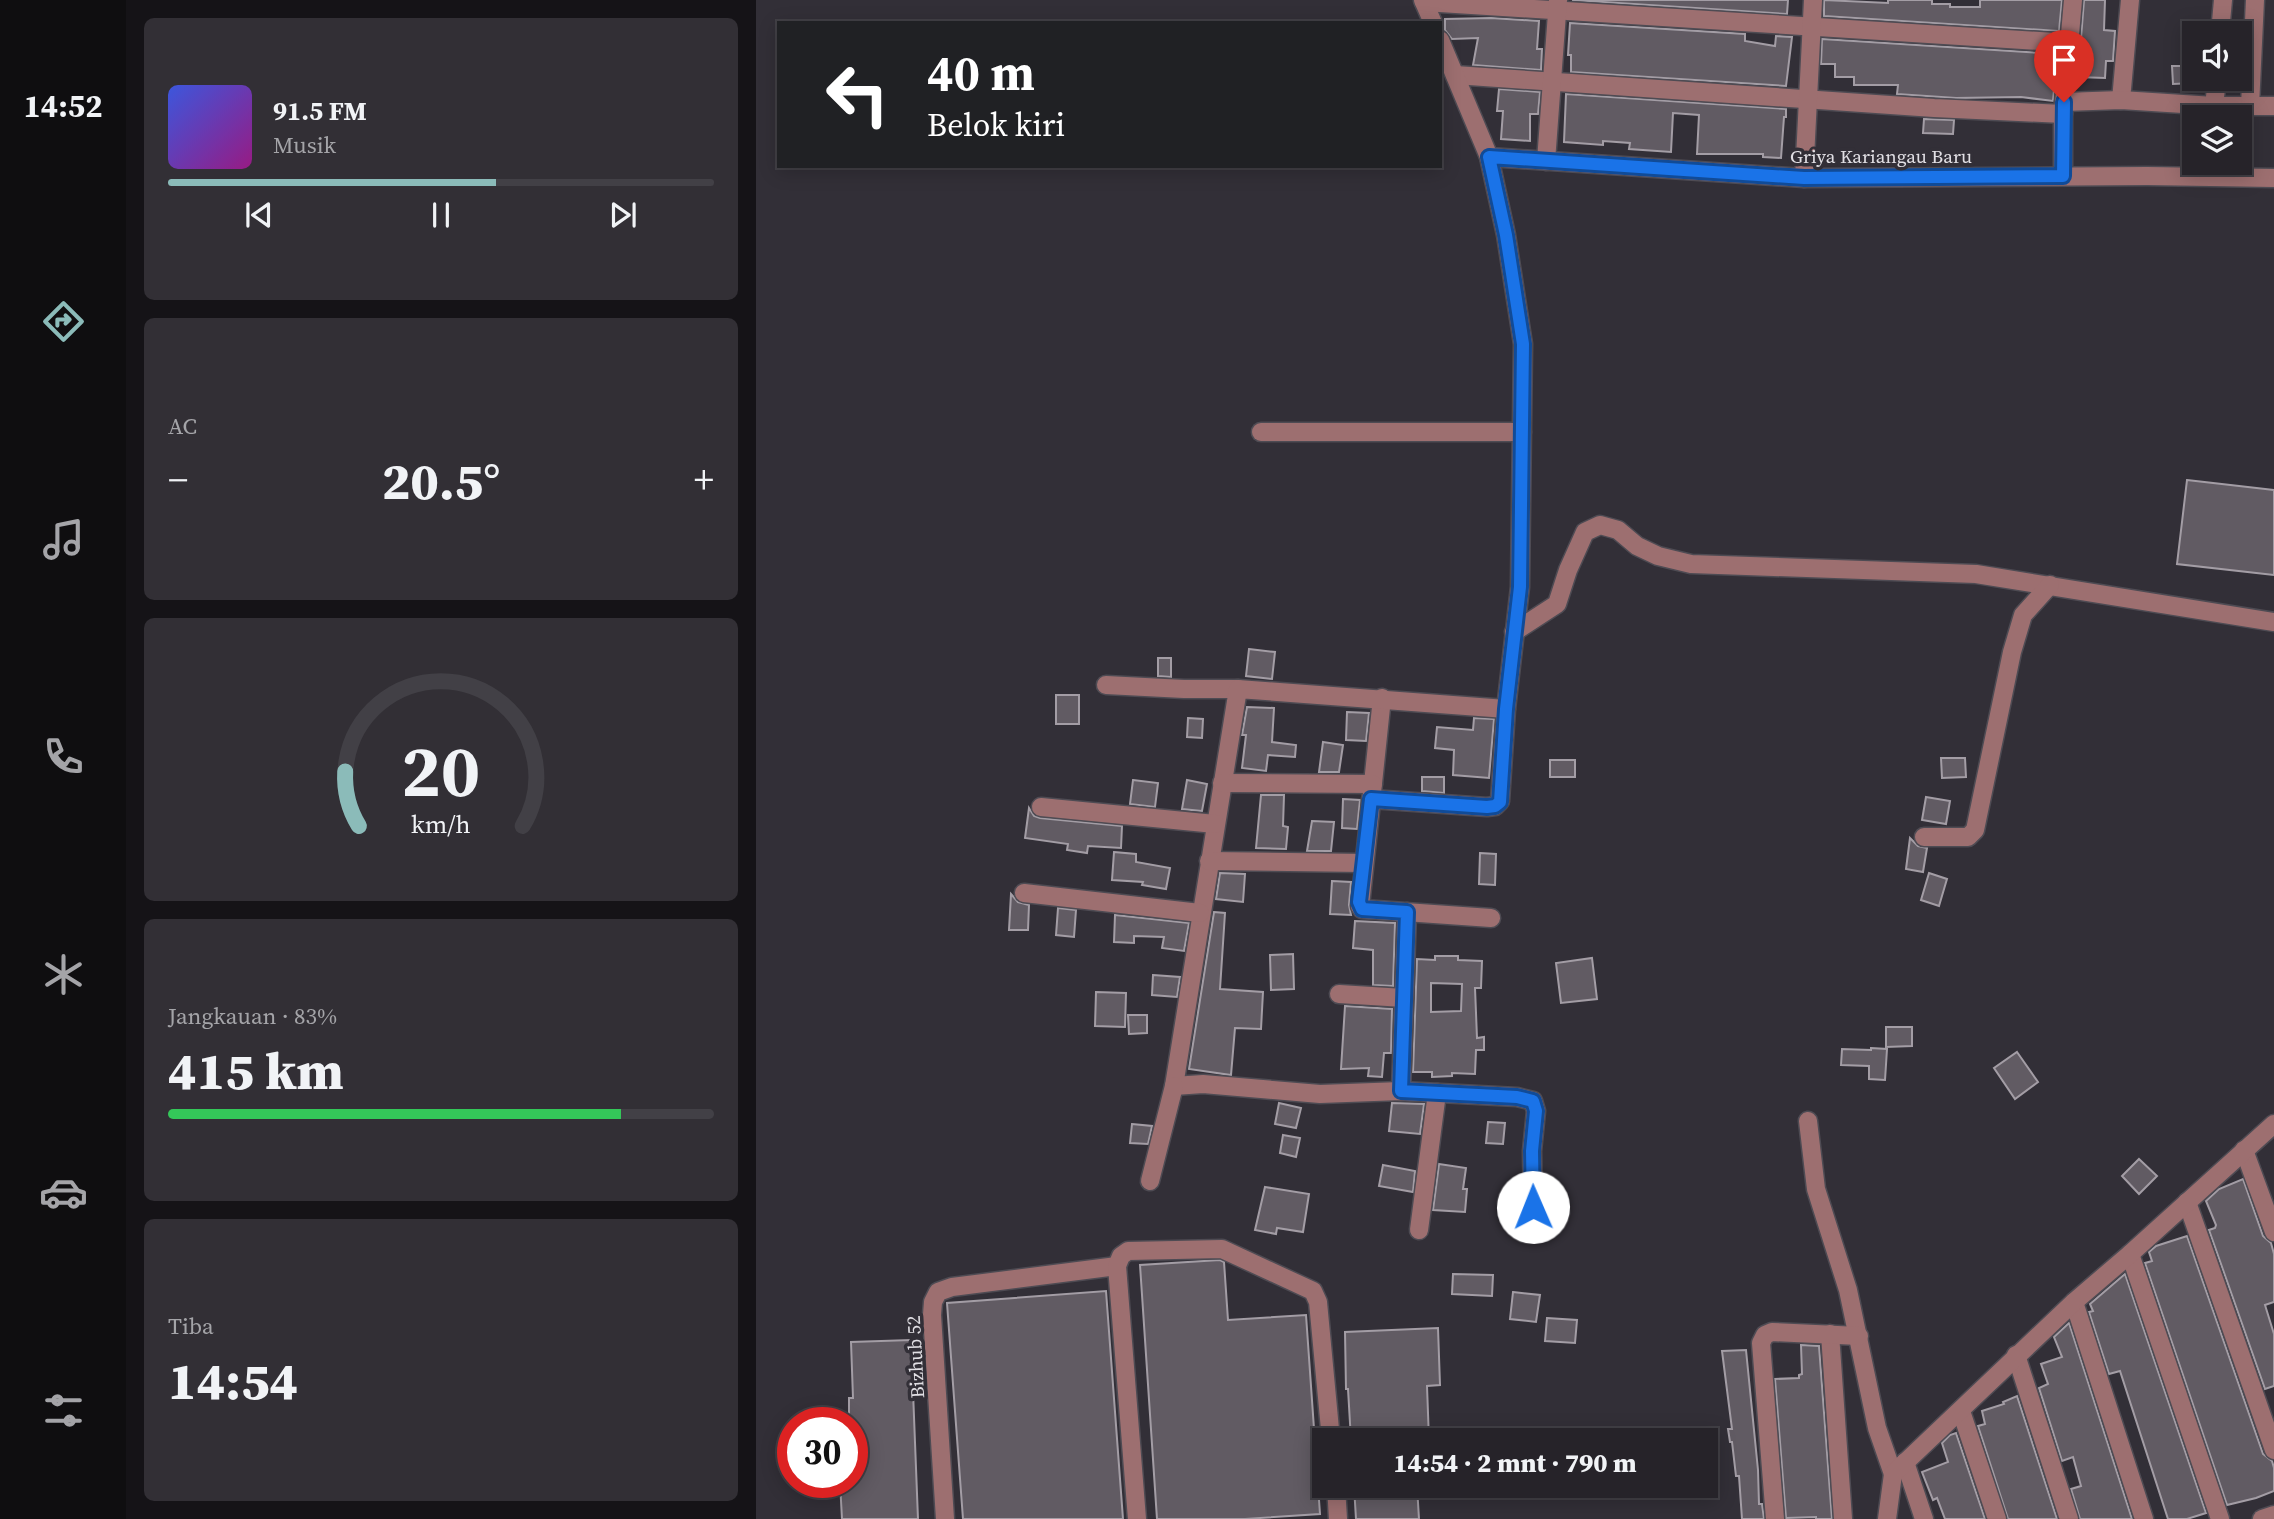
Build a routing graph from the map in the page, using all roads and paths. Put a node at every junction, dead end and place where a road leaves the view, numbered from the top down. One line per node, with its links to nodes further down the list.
1 (1813, 0): 10 (street)
2 (2073, 0): 11 (street)
3 (2130, 0): 16 (street)
4 (2223, 0): 9 (street)
5 (2255, 0): 17 (street)
6 (1424, 1): 7 (street); 8 (street)
7 (1558, 4): 10 (street); 14 (street)
8 (1432, 21)
9 (2221, 21)
10 (1811, 27): 11 (street); 15 (street)
11 (2070, 43): 21 (street)
12 (1442, 45): 13 (street)
13 (1455, 75): 14 (street); 22 (street)
14 (1552, 81): 15 (street); 23 (street)
15 (1808, 99): 21 (street); 27 (street)
16 (2121, 100): 18 (street); 21 (street)
17 (2250, 105)
18 (2182, 106)
19 (2252, 106): 20 (street)
20 (2274, 106)
21 (2064, 108): 26 (street)
22 (1489, 157): 23 (street, Griya Kariangau Baru); 30 (street)
23 (1546, 161): 27 (street, Griya Kariangau Baru)
24 (2182, 172): 26 (street, Griya Kariangau Baru)
25 (2252, 174): 28 (street, Griya Kariangau Baru)
26 (2063, 176): 27 (street, Griya Kariangau Baru)
27 (1804, 178)
28 (2274, 178)
29 (1261, 432): 30 (street)
30 (1522, 432): 33 (street)
31 (2050, 585): 32 (street); 33 (street); 42 (street)
32 (2274, 622)
33 (1514, 632): 37 (street)
34 (1106, 685): 35 (street)
35 (1238, 688): 36 (street); 38 (street)
36 (1382, 698): 37 (street); 39 (street)
37 (1506, 709): 39 (street)
38 (1222, 783): 39 (street); 41 (street)
39 (1372, 791): 44 (street)
40 (1041, 807): 41 (street)
41 (1215, 824): 43 (street)
42 (1924, 837)
43 (1209, 861): 44 (street); 47 (street)
44 (1363, 863): 46 (street)
45 (1024, 893): 47 (street)
46 (1407, 912): 48 (street); 50 (street)
47 (1200, 913): 51 (street)
48 (1491, 918)
49 (1339, 994): 50 (street)
50 (1404, 998): 52 (street)
51 (1174, 1086): 52 (street); 57 (street)
52 (1401, 1091): 53 (street)
53 (1437, 1093): 59 (street); 60 (street)
54 (1808, 1121): 66 (street)
55 (2274, 1124): 56 (street)
56 (2244, 1150): 58 (street); 61 (street)
57 (1150, 1181)
58 (2187, 1202): 62 (street); 70 (street)
59 (1533, 1207)
60 (1419, 1230)
61 (2274, 1232)
62 (2130, 1254): 64 (street); 84 (street)
63 (1117, 1266): 69 (street); 74 (street, Bizhub 52); 75 (street)
64 (2074, 1302): 67 (street); 83 (street)
65 (1830, 1334): 66 (street); 77 (street); 78 (street)
66 (1859, 1336): 71 (street)
67 (2016, 1355): 68 (street); 82 (street)
68 (1961, 1411): 71 (street); 81 (street)
69 (1330, 1428)
70 (2274, 1450)
71 (1899, 1468): 79 (street); 80 (street)
72 (1337, 1498): 76 (street)
73 (2274, 1515): 85 (street)
74 (945, 1519)
75 (1137, 1519)
76 (1338, 1519)
77 (1775, 1519)
78 (1843, 1519)
79 (1887, 1519)
80 (1924, 1519)
81 (1997, 1519)
82 (2069, 1519)
83 (2144, 1519)
84 (2220, 1519)
85 (2262, 1519)

